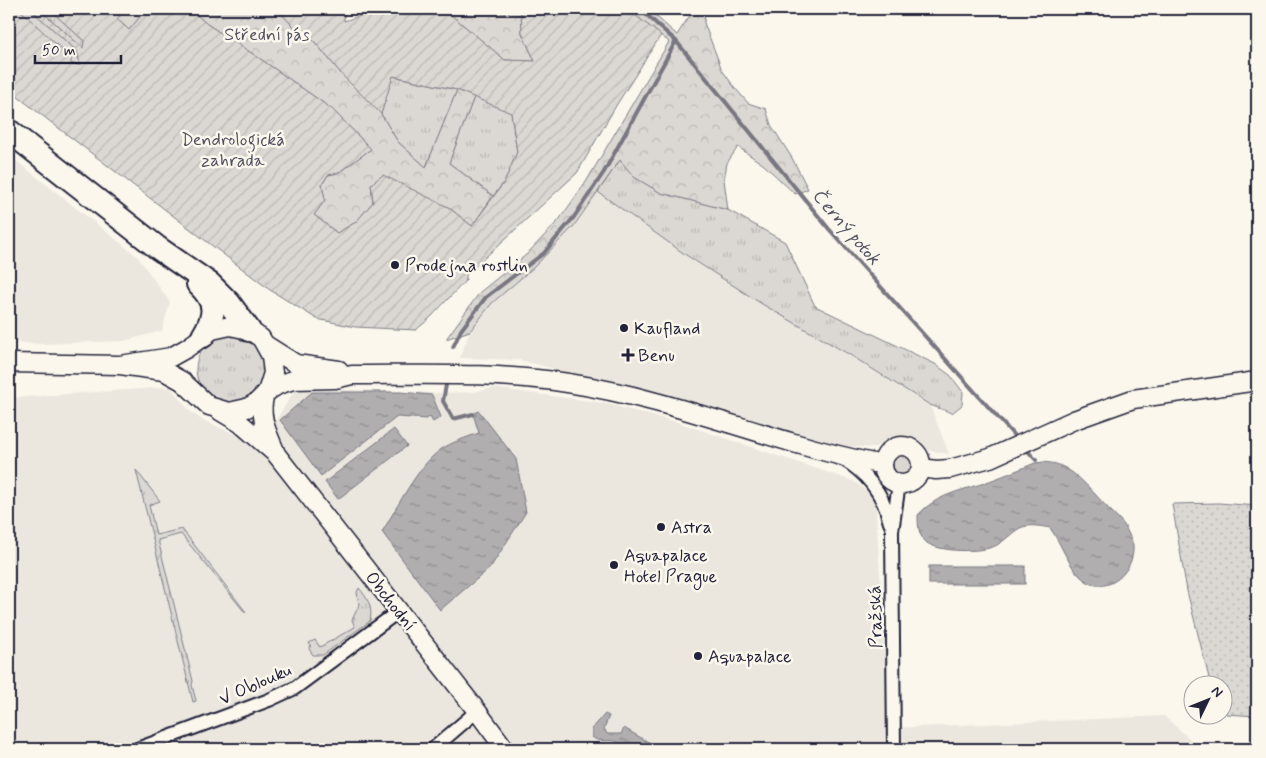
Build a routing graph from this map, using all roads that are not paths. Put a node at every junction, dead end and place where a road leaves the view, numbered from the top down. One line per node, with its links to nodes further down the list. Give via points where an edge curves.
1 (9, 131): 2 (highway)
2 (158, 248): 3 (highway, via 217,290); 4 (highway, via 210,297 212,314)
3 (249, 330): 4 (street, via 224,326); 5 (street)
4 (201, 338): 7 (street, via 171,358); 11 (street, via 190,355 188,369)
5 (266, 345): 8 (street, via 296,364 336,369); 10 (street, via 273,367)
6 (9, 362): 7 (street)
7 (120, 365): 11 (street, via 164,371)
8 (352, 375): 10 (street, via 335,379 292,380); 13 (street, via 500,375 569,383 673,406)
9 (1257, 381): 16 (street, via 1133,399 1074,420 990,458 956,468)
10 (266, 393): 12 (street, via 252,406 241,410); 14 (street, Obchodní, via 262,406 263,421)
11 (196, 394): 12 (street)
12 (215, 409): 14 (street, Obchodní, via 240,423)
13 (830, 453): 15 (street); 18 (street, via 853,465 872,482 885,504)
14 (276, 454): 19 (street, Obchodní)
15 (882, 465): 16 (street, via 890,450 903,446 917,453); 17 (street, via 889,480)
16 (921, 468): 17 (street, via 912,482)
17 (899, 484): 18 (street, Pražská)
18 (892, 531): 24 (street, Pražská)
19 (399, 611): 20 (street, Obchodní); 21 (street, V Oblouku, via 294,688)
20 (477, 710): 22 (street); 23 (street, Obchodní)
21 (137, 749)
22 (433, 749)
23 (505, 749)
24 (894, 749)

